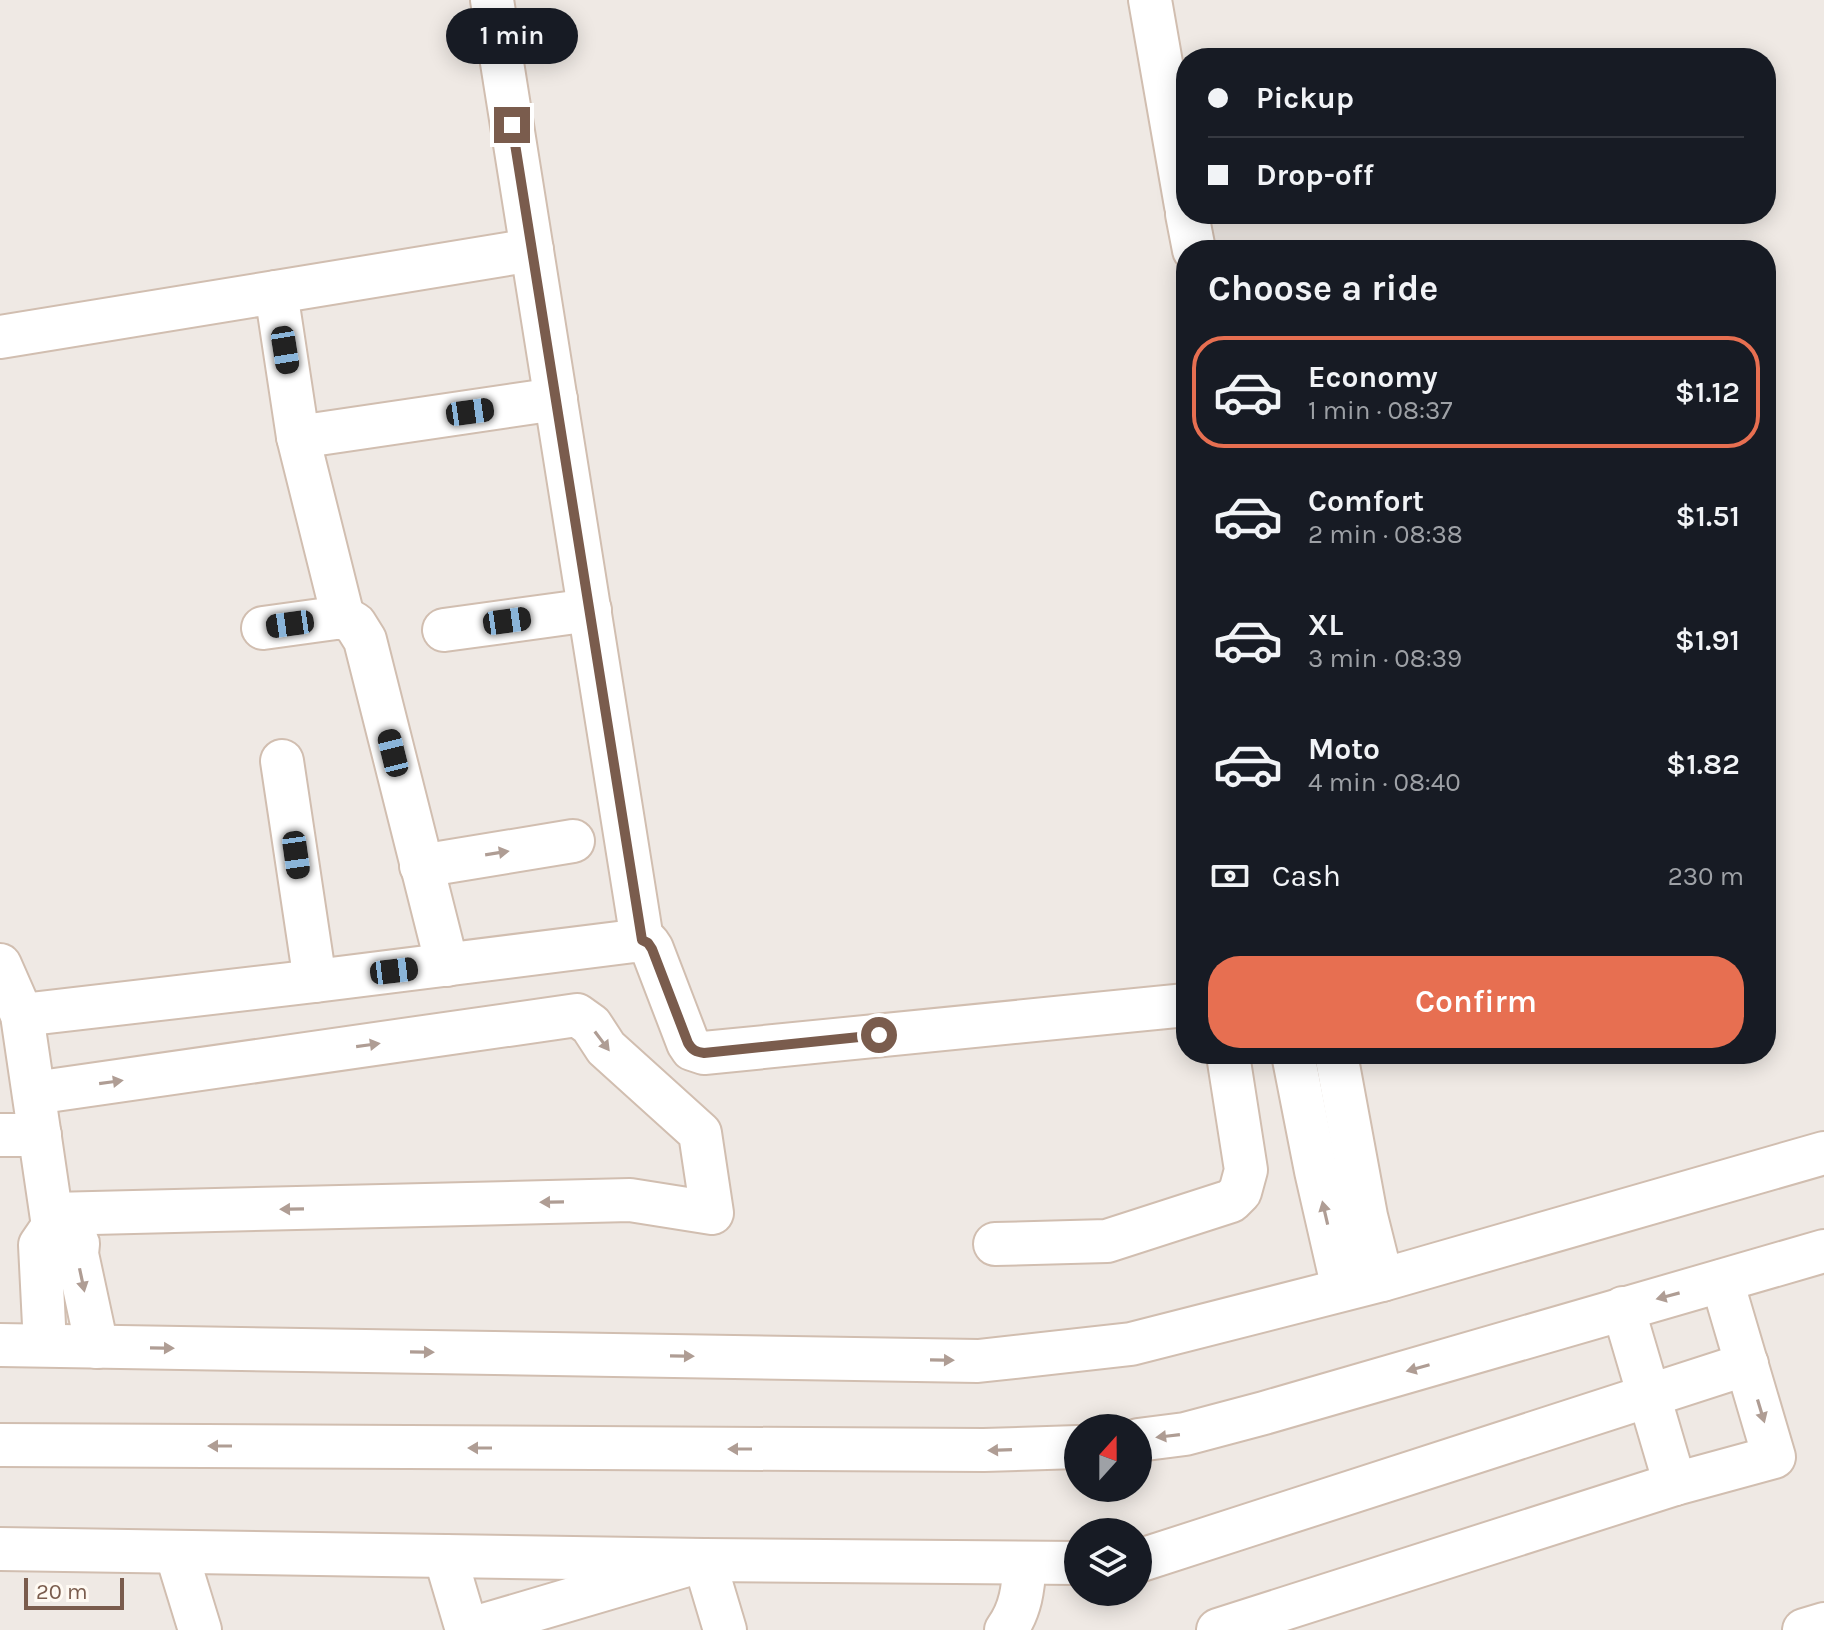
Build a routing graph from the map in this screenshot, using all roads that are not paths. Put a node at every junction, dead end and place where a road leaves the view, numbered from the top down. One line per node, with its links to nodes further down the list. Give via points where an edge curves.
1 (492, 0): 4 (street)
2 (1150, 0): 3 (street)
3 (1176, 149)
4 (532, 250): 5 (street); 7 (street)
5 (276, 292): 6 (street); 8 (street)
6 (0, 337)
7 (556, 399): 8 (street); 9 (street)
8 (298, 437): 10 (street)
9 (590, 610): 12 (street); 16 (street)
10 (343, 617): 11 (street); 15 (street, via 365,640)
11 (263, 628)
12 (444, 630)
13 (282, 761): 19 (street)
14 (573, 841): 15 (street, one-way to 14)
15 (421, 866): 18 (street)
16 (642, 940): 18 (street); 20 (street, via 652,949 688,1043 704,1053)
17 (0, 965): 21 (street)
18 (447, 965): 19 (street)
19 (315, 981): 21 (street)
20 (1176, 1006)
21 (22, 1015): 25 (street)
22 (1229, 1064): 29 (street, via 1246,1170 1240,1192 1231,1201 1107,1241)
23 (1295, 1064): 32 (street, one-way to 23, via 1316,1171)
24 (1338, 1064): 32 (street, via 1366,1216)
25 (34, 1093): 26 (street); 28 (street, one-way to 28, via 577,1015 700,1133 712,1213 630,1200)
26 (20, 1135): 28 (street)
27 (1824, 1153): 32 (street)
28 (52, 1220): 35 (street, via 40,1245); 36 (street, one-way to 36, via 78,1244)
29 (995, 1244)
30 (1824, 1251): 31 (street)
31 (1722, 1281): 33 (street, one-way to 33); 37 (street)
32 (1363, 1284): 36 (street, one-way to 32, via 978,1361 1131,1344)
33 (1623, 1308): 38 (street); 39 (street, one-way to 39, via 1264,1413)
34 (0, 1345): 35 (street)
35 (45, 1345): 36 (street)
36 (97, 1347)
37 (1747, 1364): 38 (street); 42 (street, one-way to 42, via 1774,1457)
38 (1649, 1397): 42 (street); 46 (street)
39 (1152, 1438)
40 (0, 1445): 41 (street, one-way to 40)
41 (1064, 1447)
42 (1675, 1484): 55 (street)
43 (0, 1549): 44 (street)
44 (176, 1552): 45 (street); 51 (street)
45 (445, 1556): 47 (street); 52 (street)
46 (1152, 1557)
47 (704, 1560): 48 (street); 52 (street); 53 (street)
48 (1025, 1563): 49 (street); 54 (street, via 1022,1593)
49 (1064, 1563)
50 (1824, 1624): 56 (street)
51 (200, 1630)
52 (467, 1630)
53 (725, 1630)
54 (1006, 1630)
55 (1218, 1630)
56 (1804, 1630)

